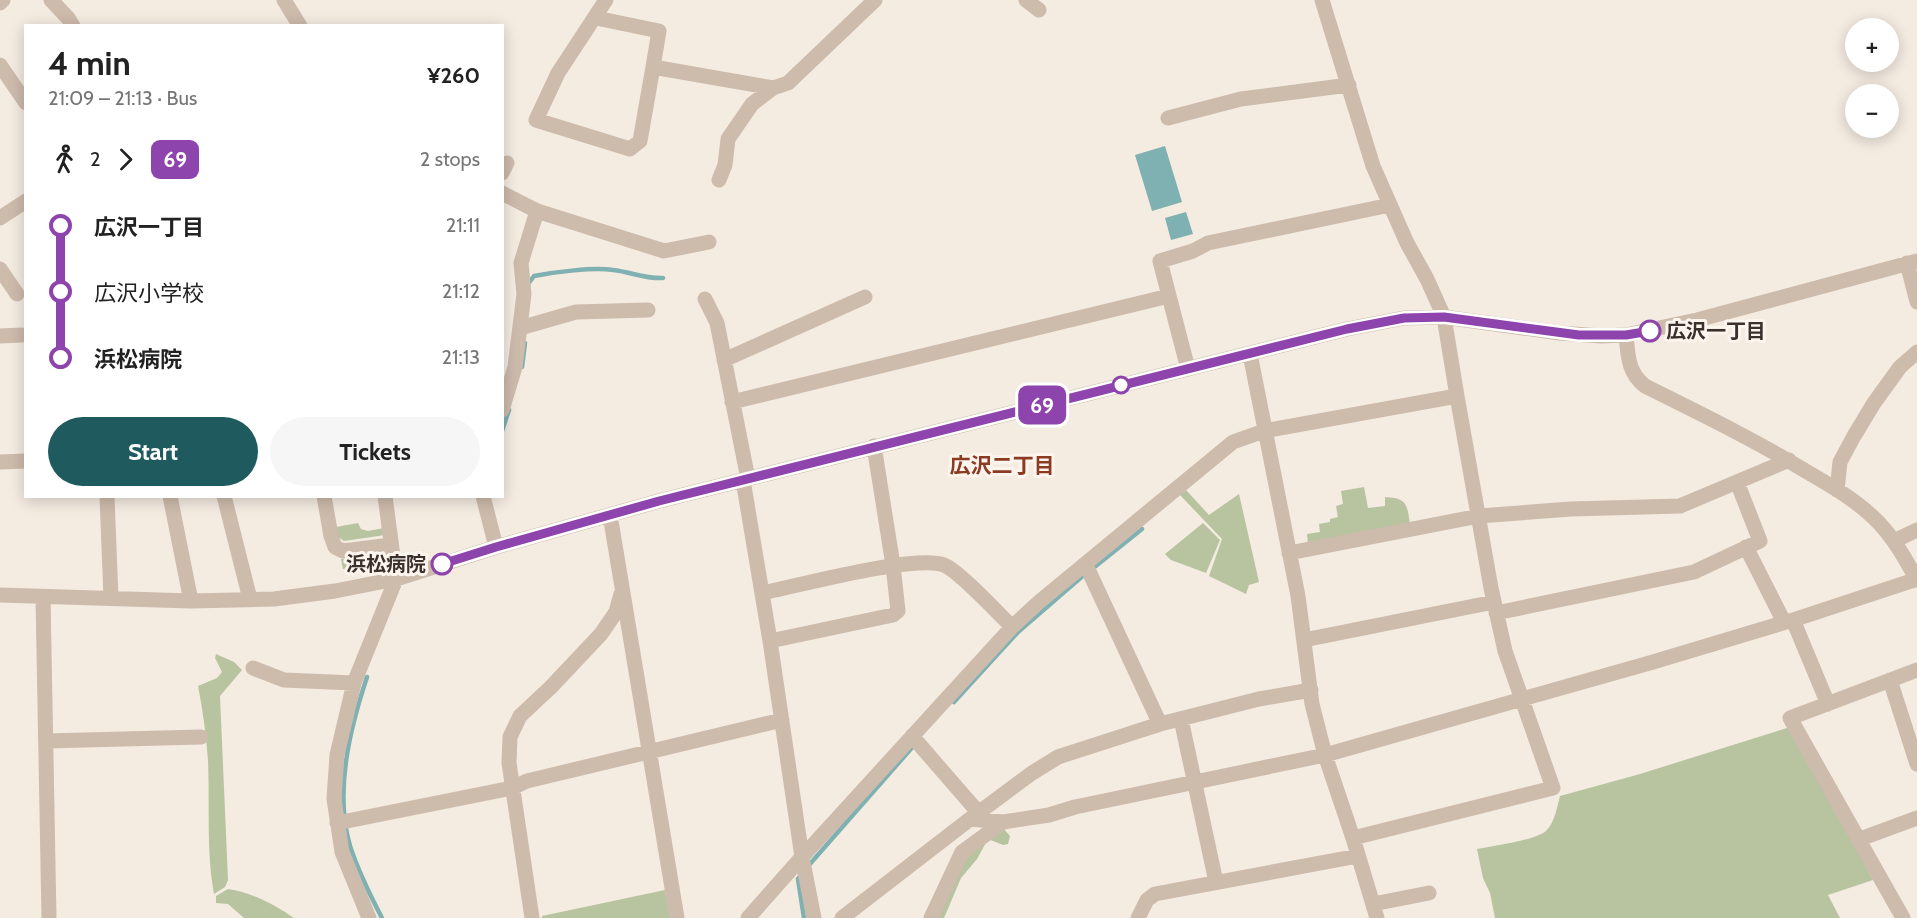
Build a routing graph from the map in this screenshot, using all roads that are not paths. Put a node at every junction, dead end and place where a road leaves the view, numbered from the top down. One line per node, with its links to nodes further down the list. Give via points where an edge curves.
1 (51, 0): 7 (street)
2 (284, 0): 8 (street)
3 (606, 0): 6 (street)
4 (875, 0): 12 (street, via 788,83)
5 (1322, 0): 11 (street)
6 (596, 18): 10 (street, via 659,31); 10 (street, via 558,73 536,120 630,149 640,141)
7 (72, 24)
8 (299, 24)
9 (0, 64): 13 (street)
10 (653, 67): 12 (street)
11 (1349, 86): 14 (street, via 1241,99); 18 (street, via 1373,166)
12 (773, 88): 15 (street, via 752,104 728,139)
13 (24, 100)
14 (1168, 118)
15 (719, 180)
16 (504, 194): 19 (street)
17 (24, 202): 20 (street)
18 (1390, 205): 26 (street, via 1208,243 1160,261); 30 (street)
19 (537, 211): 21 (street, via 664,251); 31 (street, via 520,263)
20 (0, 218)
21 (709, 242)
22 (1912, 262): 28 (street); 33 (street)
23 (0, 269): 24 (street)
24 (17, 294)
25 (865, 297): 37 (street)
26 (1169, 297): 38 (street); 40 (street)
27 (705, 299): 37 (street, via 717,323)
28 (1917, 302)
29 (648, 310): 31 (street, via 576,312)
30 (1444, 317): 33 (street, via 1560,333); 36 (street, via 1404,318); 39 (street)
31 (526, 326): 41 (street)
32 (22, 335): 34 (street)
33 (1626, 335): 44 (street, via 1629,367 1636,379)
34 (0, 336)
35 (1917, 352): 49 (street, via 1900,367 1854,436 1840,462)
36 (1250, 354): 38 (street); 42 (street)
37 (724, 360): 40 (street)
38 (1188, 369): 43 (street)
39 (1457, 396): 42 (street); 57 (street)
40 (732, 402): 47 (street)
41 (504, 403)
42 (1264, 431): 63 (street); 65 (street, via 1233,442)
43 (874, 446): 47 (street); 64 (street)
44 (1789, 460): 48 (street); 49 (street)
45 (24, 461): 46 (street)
46 (0, 462)
47 (746, 479): 56 (street); 69 (street)
48 (1737, 482): 57 (street, via 1680,506); 62 (street, via 1760,541)
49 (1837, 490): 59 (street, via 1870,515)
50 (107, 498): 72 (street)
51 (171, 498): 74 (street)
52 (225, 498): 73 (street)
53 (324, 498): 60 (street, via 335,547 343,551)
54 (385, 498): 60 (street)
55 (484, 498): 61 (street)
56 (610, 515): 61 (street); 68 (street)
57 (1479, 516): 63 (street); 75 (street)
58 (1917, 530): 59 (street)
59 (1894, 541): 67 (street)
60 (391, 544): 66 (street)
61 (496, 547): 66 (street)
62 (1746, 547): 75 (street, via 1694,572); 76 (street)
63 (1289, 553): 78 (street)
64 (893, 565): 69 (street); 77 (street, via 932,562 946,566); 79 (street, via 899,609 896,614)
65 (1086, 565): 77 (street); 89 (street)
66 (396, 579): 73 (street, via 335,591); 83 (street)
67 (1917, 580): 76 (street)
68 (621, 592): 93 (street); 97 (street, via 616,612 600,634 520,716 510,737)
69 (762, 593): 79 (street)
70 (0, 595): 71 (street)
71 (43, 597): 72 (street); 92 (street)
72 (111, 598): 74 (street)
73 (250, 599): 74 (street)
74 (191, 601)
75 (1495, 607): 78 (street); 85 (street)
76 (1788, 621): 85 (street); 86 (street)
77 (1012, 627): 90 (street)
78 (1304, 640): 84 (street)
79 (770, 641): 88 (street)
80 (253, 668): 83 (street, via 284,680)
81 (1917, 670): 82 (street)
82 (1890, 680): 86 (street); 95 (street)
83 (354, 683): 100 (street, via 337,755 334,799)
84 (1311, 690): 87 (street); 94 (street)
85 (1520, 700): 94 (street); 102 (street, via 1553,788)
86 (1828, 704): 103 (street, via 1790,718)
87 (1181, 719): 89 (street); 96 (street)
88 (782, 720): 93 (street); 105 (street)
89 (1160, 724): 98 (street, via 1067,753)
90 (912, 736): 98 (street); 105 (street)
91 (201, 737): 92 (street)
92 (46, 741): 109 (street)
93 (649, 751): 97 (street); 112 (street)
94 (1325, 755): 96 (street); 102 (street)
95 (1917, 764)
96 (1194, 784): 101 (street); 106 (street)
97 (512, 788): 100 (street); 111 (street)
98 (974, 815): 101 (street); 115 (street)
99 (1917, 818): 103 (street)
100 (343, 822): 110 (street, via 342,852)
101 (1004, 822): 116 (street, via 962,852)
102 (1353, 838): 104 (street)
103 (1860, 839): 118 (street)
104 (1358, 856): 106 (street); 108 (street)
105 (803, 865): 113 (street); 114 (street)
106 (1216, 882): 117 (street, via 1155,894 1147,900)
107 (1429, 893): 108 (street)
108 (1375, 911)
109 (49, 918)
110 (369, 918)
111 (532, 918)
112 (677, 918)
113 (748, 918)
114 (814, 918)
115 (842, 918)
116 (931, 918)
117 (1138, 918)
118 (1903, 918)

